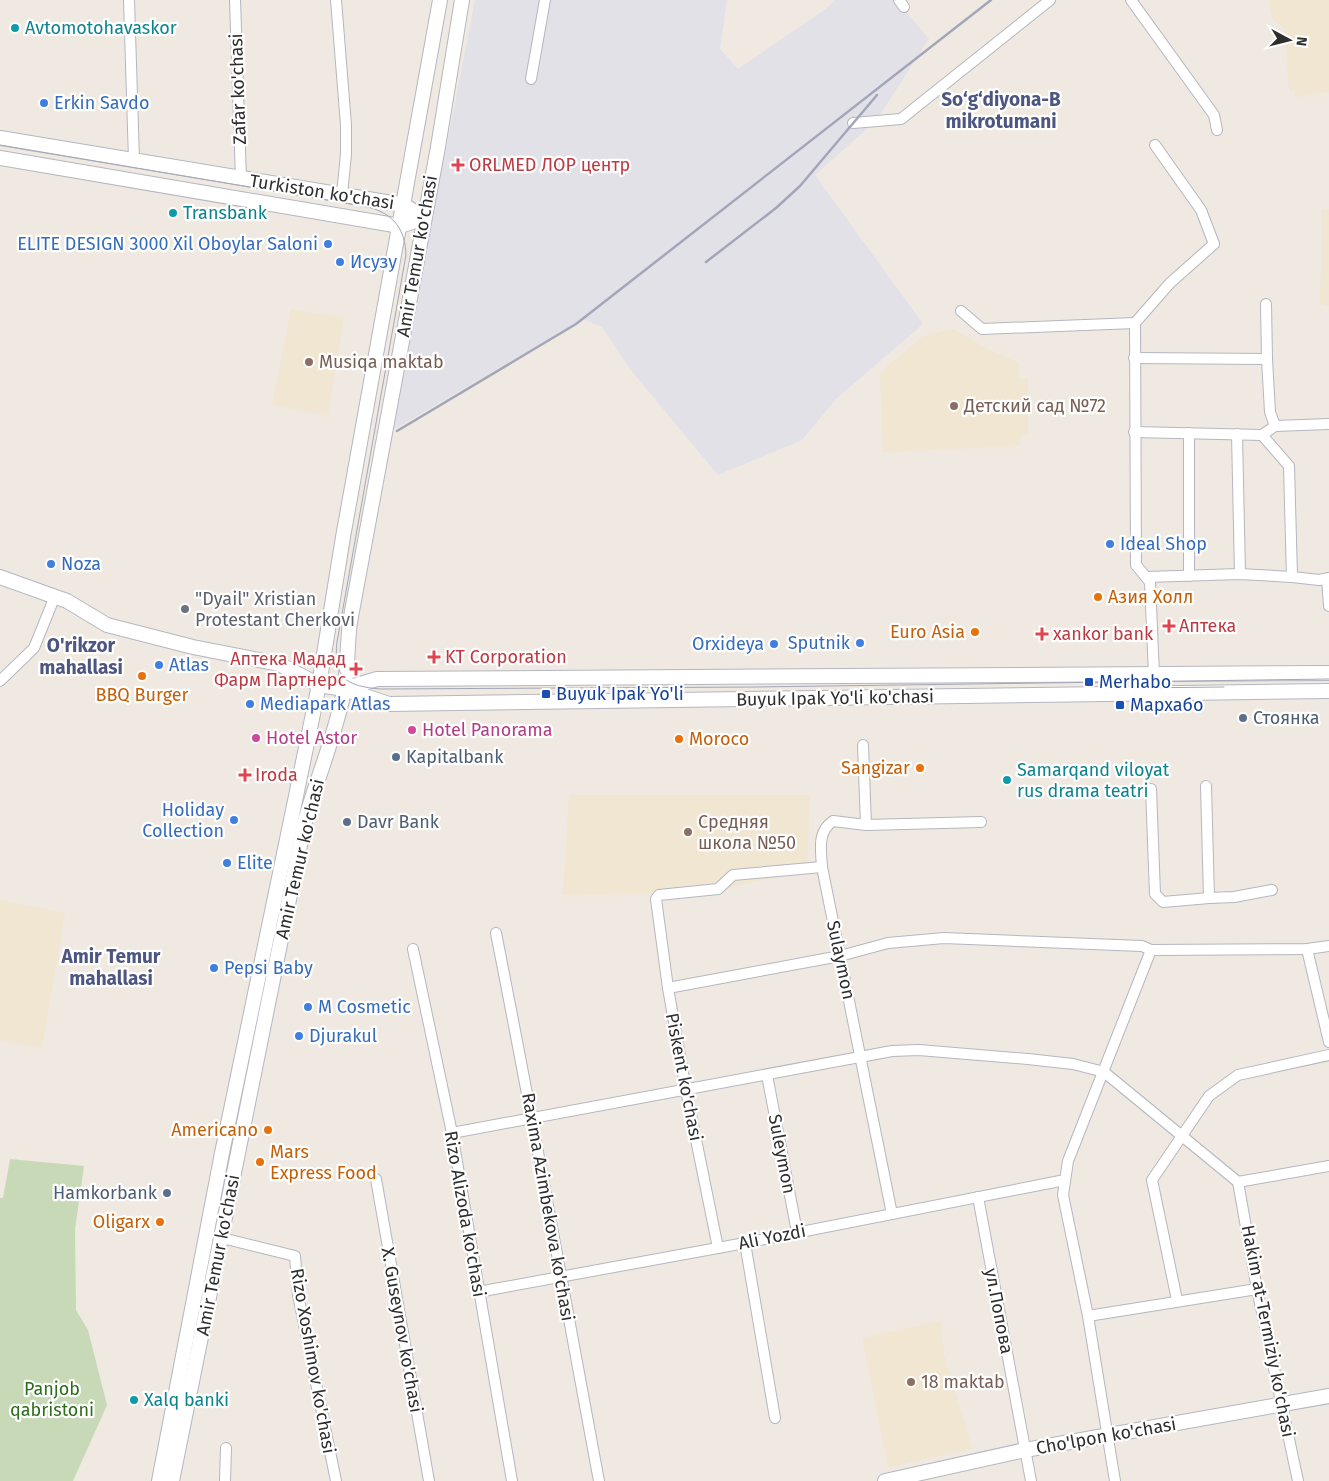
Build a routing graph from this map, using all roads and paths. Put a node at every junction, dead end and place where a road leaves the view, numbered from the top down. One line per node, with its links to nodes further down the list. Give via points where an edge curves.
1 (129, 0): 15 (street)
2 (236, 0): 16 (street, Zafar ko'chasi)
3 (336, 0): 17 (street, via 346,125)
4 (440, 0): 18 (main road, Amir Temur ko'chasi)
5 (462, 0): 19 (main road, Amir Temur ko'chasi)
6 (545, 0): 9 (street)
7 (1050, 0): 10 (street, via 901,119)
8 (1131, 0): 11 (street, via 1214,115)
9 (531, 79)
10 (853, 123)
11 (1217, 130)
12 (0, 138): 15 (main road, Turkiston ko'chasi)
13 (1155, 145): 23 (street, via 1202,210 1214,244 1170,283)
14 (0, 158): 20 (main road, Turkiston ko'chasi)
15 (134, 160): 16 (main road, Turkiston ko'chasi)
16 (240, 178): 17 (main road, Turkiston ko'chasi)
17 (342, 194): 18 (main road, Turkiston ko'chasi)
18 (404, 205): 19 (main road, Turkiston ko'chasi); 20 (main road, Amir Temur ko'chasi)
19 (424, 218): 20 (main road, Turkiston ko'chasi); 44 (main road, Amir Temur ko'chasi, via 350,622)
20 (400, 226): 43 (main road, Amir Temur ko'chasi)
21 (1266, 304): 25 (street)
22 (961, 311): 23 (street, via 982,329)
23 (1135, 323): 24 (street)
24 (1134, 358): 25 (street); 28 (street)
25 (1267, 359): 27 (street, via 1270,412)
26 (1329, 424): 27 (street)
27 (1274, 426): 31 (street)
28 (1134, 432): 29 (street); 35 (street, via 1136,565)
29 (1189, 433): 30 (street); 33 (street)
30 (1238, 434): 31 (street); 32 (street)
31 (1262, 434): 36 (street, via 1289,466)
32 (1240, 574): 33 (street); 36 (street)
33 (1189, 576): 35 (street)
34 (0, 577): 38 (main road, Buyuk Ipak Yo'li ko'chasi)
35 (1146, 577): 41 (street, via 1150,582)
36 (1292, 577): 37 (street)
37 (1328, 579): 39 (street)
38 (55, 596): 42 (street, via 34,648); 43 (main road, Buyuk Ipak Yo'li ko'chasi, via 106,625 279,664)
39 (1329, 606)
40 (1329, 673): 41 (main road, Buyuk Ipak Yo'li ko'chasi)
41 (1154, 675): 44 (main road, Buyuk Ipak Yo'li ko'chasi, via 377,679)
42 (0, 681)
43 (318, 685): 44 (main road, Buyuk Ipak Yo'li ko'chasi); 85 (main road, Amir Temur ko'chasi, via 222,1153)
44 (344, 689): 45 (main road, Buyuk Ipak Yo'li ko'chasi, via 389,704); 77 (main road, Amir Temur ko'chasi, via 304,825)
45 (1329, 691)
46 (863, 745): 50 (street)
47 (1206, 786): 53 (street)
48 (1151, 789): 53 (street, via 1155,894 1163,902)
49 (981, 822): 50 (street)
50 (866, 825): 51 (street, Sulaymon, via 833,821 824,827)
51 (822, 867): 59 (street, Sulaymon); 60 (street, Piskent ko'chasi, via 733,876 718,889 659,895 655,907)
52 (1272, 890): 53 (street)
53 (1209, 898)
54 (496, 933): 67 (street, Raxima Azimbekova ko'chasi)
55 (1329, 946): 57 (street)
56 (413, 949): 68 (street, Rizo Alizoda ko'chasi)
57 (1307, 949): 58 (street); 61 (street)
58 (1151, 950): 59 (street, via 1142,946 944,938 888,943); 64 (street)
59 (840, 956): 60 (street); 63 (street, Sulaymon)
60 (668, 988): 66 (street, Piskent ko'chasi)
61 (1329, 1042)
62 (1329, 1055): 69 (street, via 1238,1075 1209,1096)
63 (861, 1058): 64 (street, via 892,1051 919,1050 1073,1064); 65 (street); 75 (street, Sulaymon)
64 (1104, 1072): 69 (street); 72 (street, via 1068,1161)
65 (767, 1075): 66 (street); 76 (street, Suleymon)
66 (686, 1090): 67 (street); 79 (street, Piskent ko'chasi)
67 (533, 1118): 68 (street); 80 (street, Raxima Azimbekova ko'chasi)
68 (452, 1133): 82 (street, Rizo Alizoda ko'chasi)
69 (1183, 1136): 73 (street); 83 (street, via 1152,1180)
70 (1329, 1166): 73 (street)
71 (376, 1179): 96 (street, X. Guseynov ko'chasi)
72 (1065, 1180): 74 (street, Ali Yozdi); 84 (street, via 1063,1195)
73 (1238, 1182): 81 (street, Hakim at-Termiziy ko'chasi)
74 (978, 1197): 75 (street, Ali Yozdi); 91 (street, ул.Попова)
75 (892, 1214): 76 (street, Ali Yozdi)
76 (797, 1232): 78 (street, Ali Yozdi)
77 (222, 1238): 85 (main road, Amir Temur ko'chasi); 95 (street, Rizo Xoshimov ko'chasi, via 295,1256 298,1295)
78 (745, 1243): 79 (street, Ali Yozdi); 88 (street)
79 (718, 1248): 80 (street, Ali Yozdi, via 636,1261)
80 (560, 1278): 82 (street, Ali Yozdi); 98 (street, Raxima Azimbekova ko'chasi)
81 (1257, 1289): 83 (street); 87 (street, Hakim at-Termiziy ko'chasi)
82 (478, 1292): 97 (street, Rizo Alizoda ko'chasi)
83 (1178, 1300): 84 (street)
84 (1088, 1316): 89 (street)
85 (195, 1336): 92 (main road, Amir Temur ko'chasi); 93 (main road, Amir Temur ko'chasi)
86 (1329, 1396): 87 (main road, Cho'lpon ko'chasi)
87 (1283, 1406): 89 (main road, Cho'lpon ko'chasi); 102 (street, Hakim at-Termiziy ko'chasi)
88 (775, 1418)
89 (1107, 1435): 91 (main road, Cho'lpon ko'chasi); 101 (street)
90 (226, 1448): 94 (street)
91 (1026, 1452): 99 (main road, Cho'lpon ko'chasi); 100 (street, ул.Попова)
92 (159, 1481)
93 (172, 1481)
94 (225, 1481)
95 (336, 1481)
96 (429, 1481)
97 (512, 1481)
98 (598, 1481)
99 (885, 1481)
100 (1031, 1481)
101 (1115, 1481)
102 (1298, 1481)

